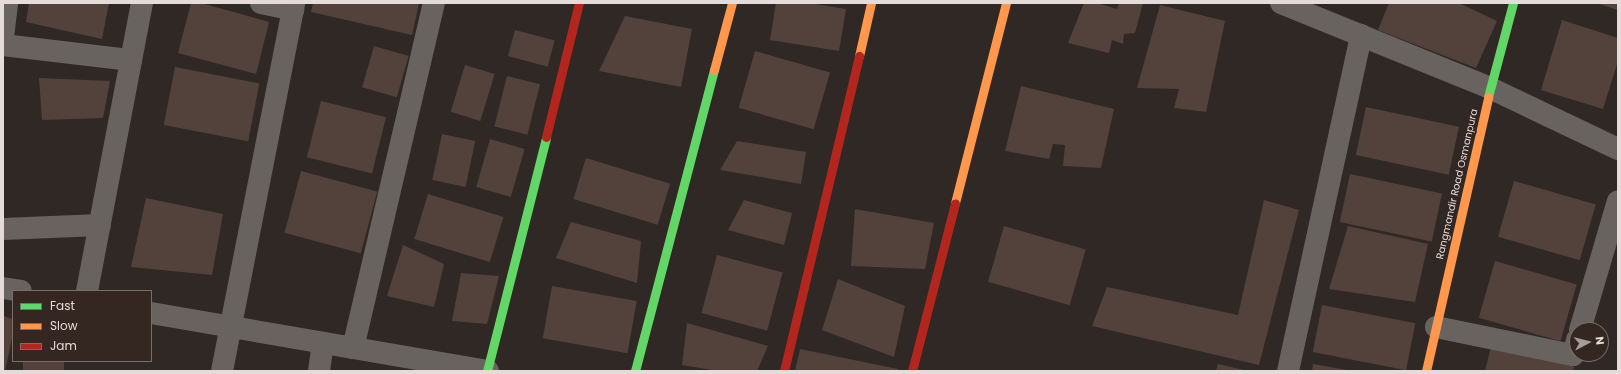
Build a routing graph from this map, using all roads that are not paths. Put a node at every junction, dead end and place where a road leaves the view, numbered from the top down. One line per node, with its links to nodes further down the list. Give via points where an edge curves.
1 (6, 3): 13 (street)
2 (142, 3): 15 (street)
3 (261, 3): 11 (street)
4 (434, 3): 29 (street)
5 (579, 3): 33 (street)
6 (732, 3): 34 (street)
7 (871, 3): 35 (street)
8 (1006, 3): 36 (street)
9 (1281, 3): 12 (street)
10 (1513, 3): 16 (street, Rangmandir Road Osmanpura)
11 (293, 6): 26 (street)
12 (1361, 35): 16 (street); 37 (street)
13 (3, 37)
14 (3, 45): 15 (street)
15 (132, 60): 19 (street)
16 (1490, 88): 17 (street); 27 (street, Rangmandir Road Osmanpura)
17 (1618, 149)
18 (1618, 201): 25 (street)
19 (100, 225): 20 (street); 23 (street)
20 (3, 229)
21 (3, 288): 22 (street)
22 (15, 290)
23 (87, 290)
24 (152, 313): 26 (street)
25 (1582, 322)
26 (231, 327): 28 (street); 31 (street)
27 (1436, 327): 30 (street); 38 (street, Rangmandir Road Osmanpura)
28 (323, 343): 29 (street); 32 (street)
29 (353, 348): 33 (street)
30 (1569, 354)
31 (222, 371)
32 (319, 371)
33 (487, 371)
34 (636, 371)
35 (784, 371)
36 (912, 371)
37 (1288, 371)
38 (1426, 371)

